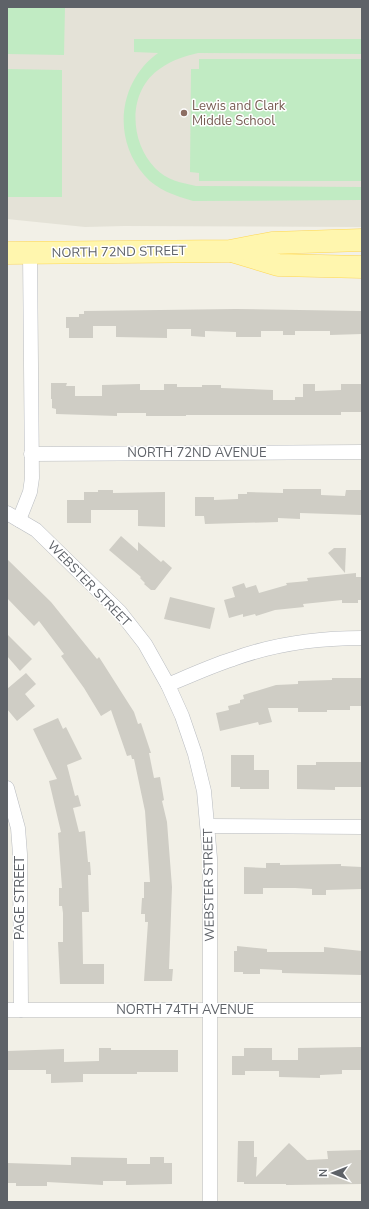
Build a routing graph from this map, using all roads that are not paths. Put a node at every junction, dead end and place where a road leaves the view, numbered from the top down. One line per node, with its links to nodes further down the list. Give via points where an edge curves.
1 (362, 240): 2 (main road, NORTH 72ND STREET, via 272,243)
2 (230, 251): 3 (main road, NORTH 72ND STREET); 5 (main road, NORTH 72ND STREET, via 278,264)
3 (30, 252): 4 (main road, NORTH 72ND STREET); 7 (street, WEBSTER STREET)
4 (7, 253)
5 (362, 267)
6 (362, 452): 7 (street, NORTH 72ND AVENUE)
7 (31, 454): 8 (street, WEBSTER STREET, via 30,492)
8 (13, 516): 10 (street, WEBSTER STREET, via 36,530 120,612 145,644)
9 (362, 638): 10 (street, via 337,638 281,646 234,658)
10 (168, 685): 12 (street, WEBSTER STREET, via 196,754)
11 (7, 788): 14 (street, PAGE STREET, via 18,828 20,854)
12 (208, 826): 13 (street); 15 (street, WEBSTER STREET)
13 (362, 827)
14 (14, 1010): 15 (street, NORTH 74TH AVENUE)
15 (210, 1010): 16 (street, NORTH 74TH AVENUE); 17 (street, WEBSTER STREET)
16 (362, 1010)
17 (210, 1202)

